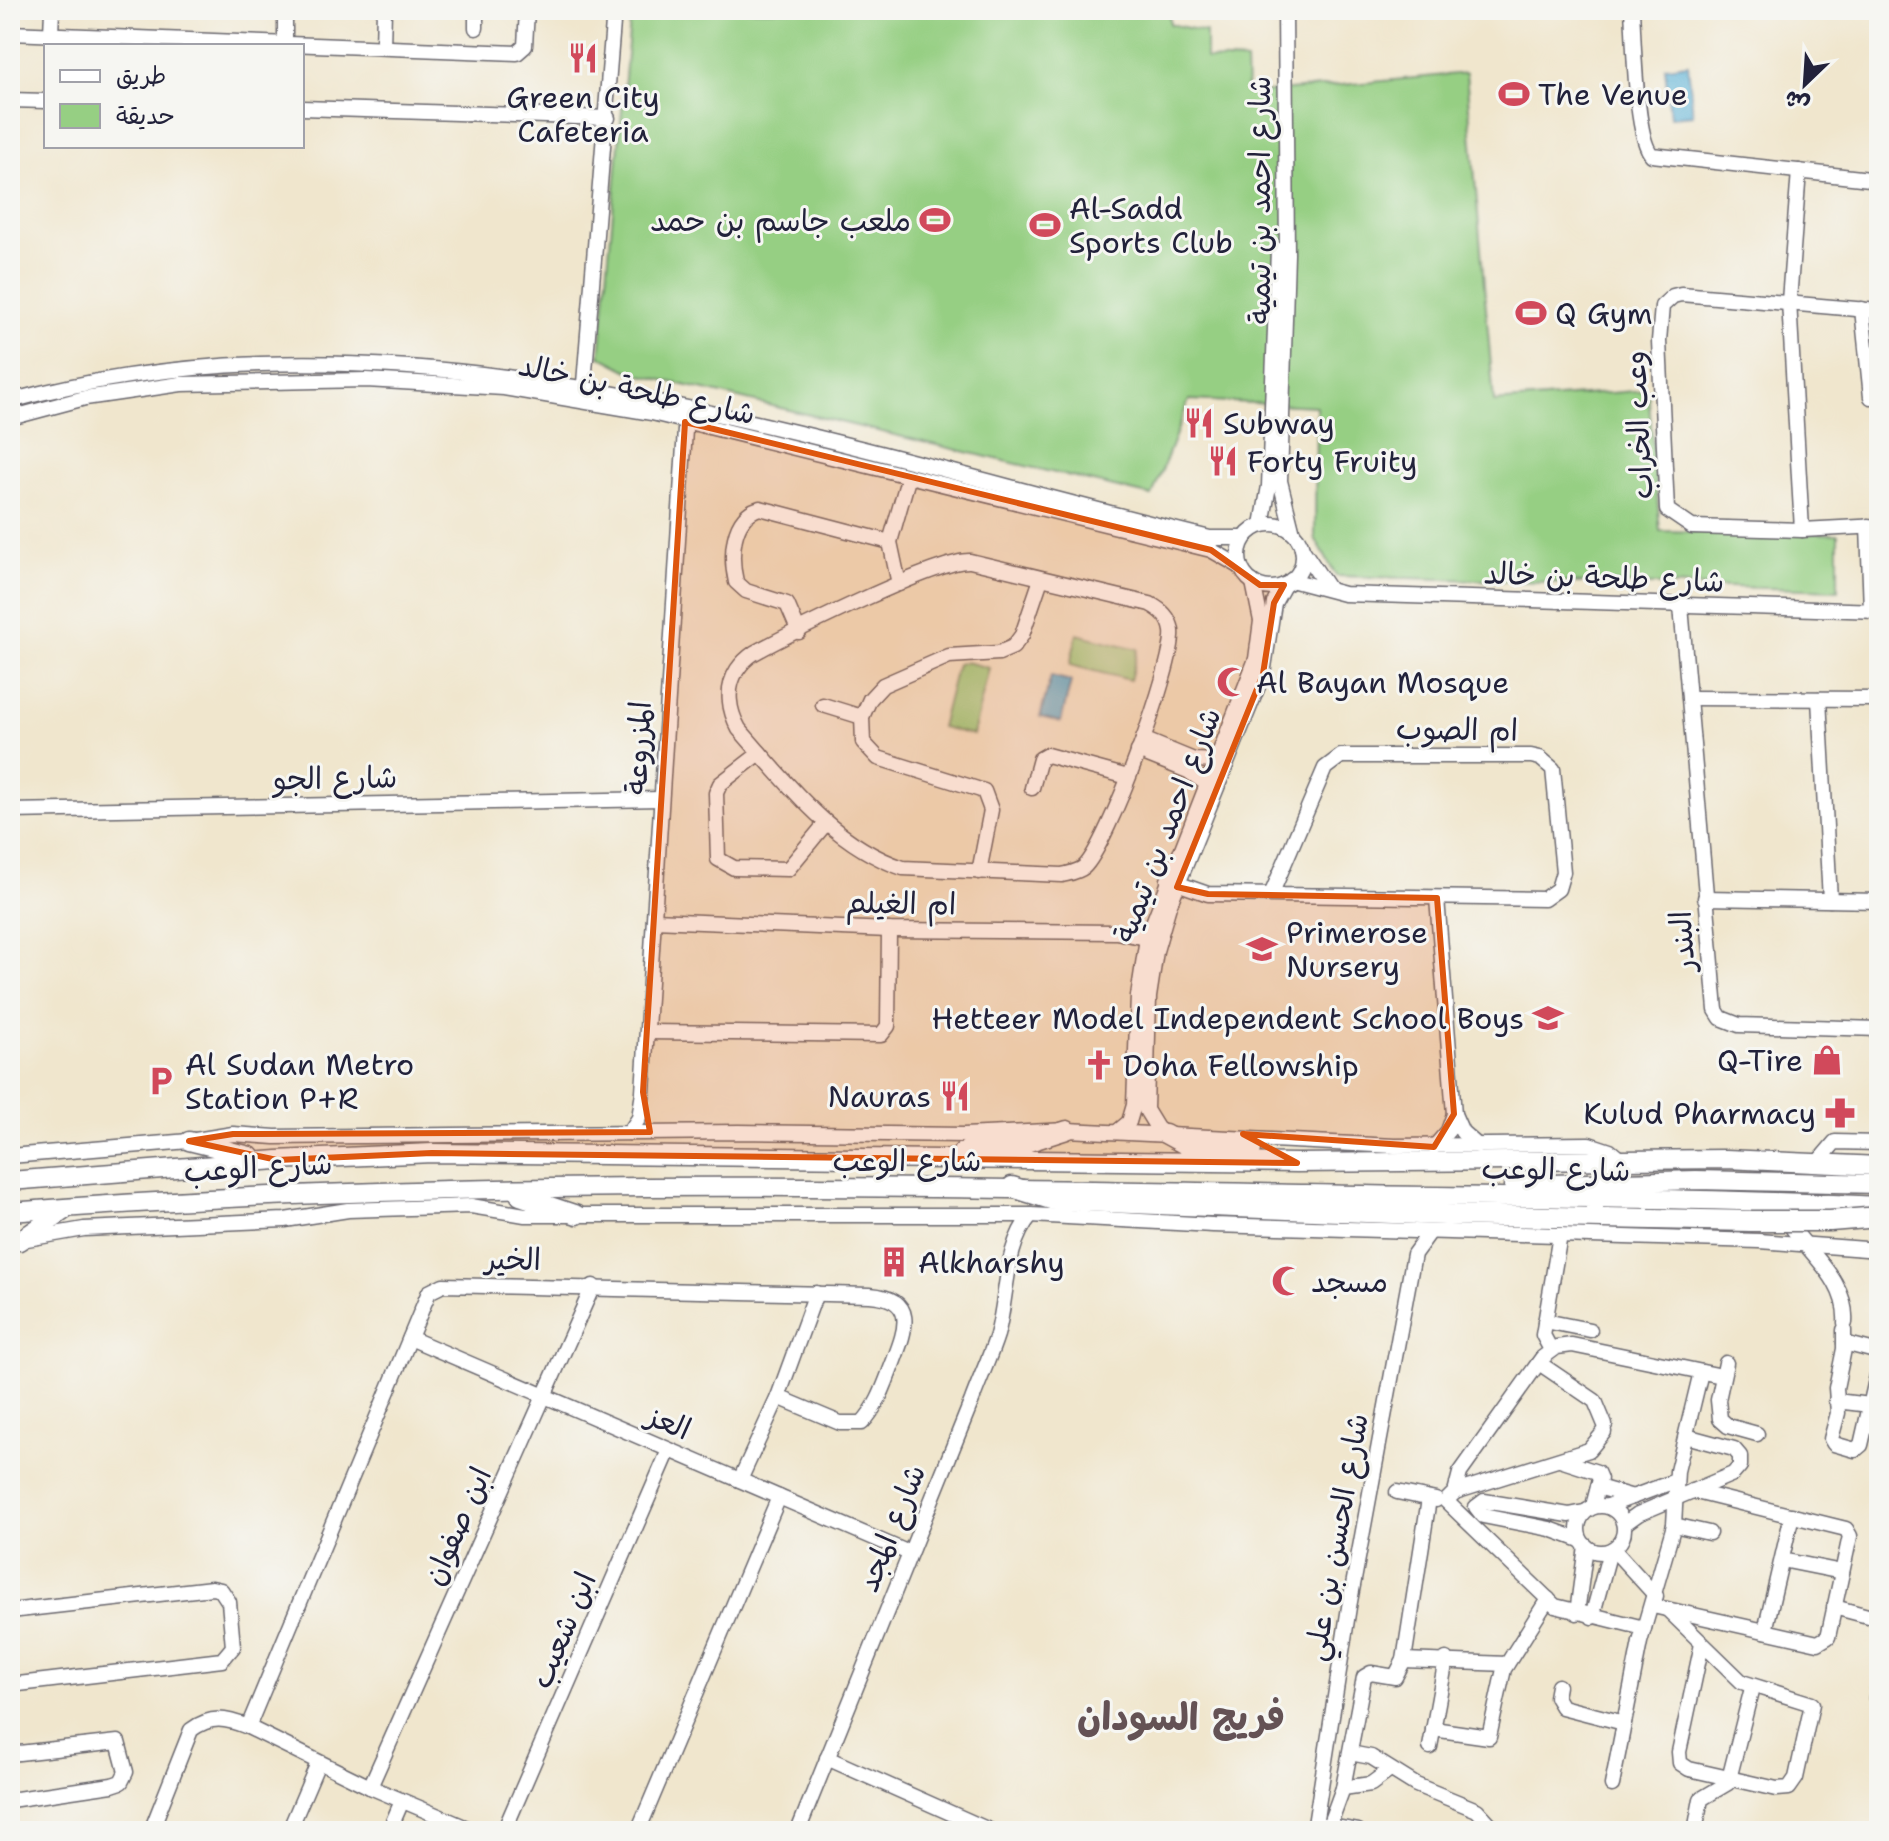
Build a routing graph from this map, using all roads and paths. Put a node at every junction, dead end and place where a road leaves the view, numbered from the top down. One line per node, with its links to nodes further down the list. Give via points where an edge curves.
1 (52, 10): 12 (street)
2 (285, 10): 13 (street)
3 (384, 10): 15 (street)
4 (476, 10): 10 (street)
5 (527, 10): 15 (street, via 526,43 517,53)
6 (614, 10): 19 (street)
7 (1276, 10): 31 (street, شارع احمد بن تيمية, via 1278,254 1269,486)
8 (1285, 10): 35 (street, شارع احمد بن تيمية, via 1287,254 1280,481)
9 (1632, 10): 20 (street, via 1646,149 1662,158)
10 (476, 28)
11 (10, 33): 12 (street)
12 (51, 34): 14 (street)
13 (285, 43): 14 (street); 15 (street)
14 (256, 44)
15 (383, 47)
16 (10, 100): 17 (street)
17 (44, 101)
18 (304, 108): 19 (street)
19 (608, 118): 25 (street)
20 (1799, 171): 21 (street); 22 (street)
21 (1879, 180)
22 (1789, 301): 23 (street, وعب الخراب); 33 (street); 33 (street, وعب الخراب, via 1681,294 1662,306 1667,510 1692,527)
23 (1862, 309): 24 (street, وعب الخراب); 26 (street)
24 (1879, 311)
25 (583, 394): 27 (street, شارع طلحة بن خالد, via 455,370 309,365 156,371 72,384); 28 (street, شارع طلحة بن خالد); 29 (street, شارع طلحة بن خالد, via 419,381 230,382 125,390)
26 (1871, 397)
27 (10, 401)
28 (686, 415): 30 (street, شارع طلحة بن خالد); 34 (street, شارع طلحة بن خالد, via 1195,535); 58 (street, المزروعة)
29 (10, 418)
30 (908, 479): 36 (street); 37 (street, شارع طلحة بن خالد, via 1211,550)
31 (1262, 525): 34 (street); 35 (street, via 1278,525)
32 (1874, 526): 33 (street, وعب الخراب); 44 (street, وعب الخراب)
33 (1802, 530)
34 (1244, 538): 37 (street)
35 (1297, 539): 40 (street, via 1302,560); 42 (street)
36 (890, 542): 41 (street); 45 (street, via 760,508 742,517 736,582 746,591 787,604)
37 (1241, 567): 39 (street)
38 (1041, 579): 41 (street, via 965,560); 50 (street, via 1013,647 949,656 895,680 874,692); 51 (street, via 1150,604 1169,620 1168,663)
39 (1253, 582): 40 (street, via 1268,587); 54 (street, شارع احمد بن تيمية, via 1261,621 1256,659)
40 (1287, 582): 42 (street, شارع طلحة بن خالد); 62 (street, شارع احمد بن تيمية, via 1272,609 1263,674)
41 (899, 584): 45 (street)
42 (1328, 589): 43 (street, شارع طلحة بن خالد, via 1351,595)
43 (1681, 606): 44 (street, شارع طلحة بن خالد); 46 (street, البندر)
44 (1875, 611)
45 (799, 632): 52 (street, via 751,655 732,682 732,716)
46 (1689, 698): 47 (street); 65 (street, البندر)
47 (1819, 699): 48 (street); 66 (street)
48 (1879, 699)
49 (823, 705): 50 (street)
50 (862, 717): 61 (street, via 863,742 878,758 984,791 991,810)
51 (1140, 745): 53 (street); 55 (street)
52 (760, 753): 60 (street); 60 (street, via 716,793 718,859 734,868 788,869)
53 (1180, 761): 54 (street); 56 (street)
54 (1217, 761): 56 (street, شارع احمد بن تيمية)
55 (1128, 777): 57 (street, via 1047,755 1040,759); 61 (street, via 1084,867 1062,875)
56 (1207, 784): 62 (street, شارع احمد بن تيمية)
57 (1032, 788)
58 (661, 799): 59 (street, شارع الجو); 68 (street, المزروعة)
59 (10, 811)
60 (826, 823): 61 (street, via 880,860 903,868)
61 (979, 872)
62 (1173, 882): 63 (street, ام الصوب, via 1208,894); 70 (street, شارع احمد بن تيمية)
63 (1271, 895): 64 (street, ام الصوب); 64 (street, ام الصوب, via 1325,768 1341,756 1531,756 1548,763 1556,776 1563,872 1558,889 1544,899)
64 (1437, 898): 74 (street)
65 (1705, 898): 66 (street); 71 (street, البندر, via 1713,1001 1721,1018 1739,1025)
66 (1830, 900): 67 (street)
67 (1879, 901)
68 (654, 920): 69 (street, ام الغيلم); 72 (street, المزروعة)
69 (889, 930): 70 (street, ام الغيلم, via 1106,932); 72 (street, via 888,1026 881,1035)
70 (1153, 940): 77 (street, شارع احمد بن تيمية, via 1138,996 1134,1105 1129,1122); 79 (street, شارع احمد بن تيمية, via 1146,1105 1150,1120)
71 (1879, 1029)
72 (648, 1032): 73 (street, المزروعة)
73 (643, 1092): 76 (street, المزروعة); 78 (street, المزروعة, via 639,1118)
74 (1454, 1114): 82 (street, via 1462,1132); 83 (street)
75 (1067, 1130): 76 (street, شارع الوعب, via 964,1135); 77 (street, شارع الوعب); 85 (main road, via 1023,1144 978,1146)
76 (656, 1132): 78 (street, شارع الوعب)
77 (1117, 1132): 79 (street, شارع الوعب)
78 (629, 1133): 80 (street, شارع الوعب, via 233,1134)
79 (1165, 1134): 83 (street, شارع الوعب); 89 (main road, via 1187,1146 1259,1150)
80 (189, 1141): 84 (street, شارع الوعب); 86 (main road)
81 (1879, 1143): 88 (street, via 1835,1142)
82 (1478, 1146): 83 (street, شارع الوعب); 87 (street, شارع الوعب, via 1589,1144)
83 (1434, 1147)
84 (10, 1156)
85 (954, 1157): 86 (main road, شارع الوعب, via 432,1153); 89 (main road, شارع الوعب)
86 (277, 1160): 91 (main road, شارع الوعب)
87 (1621, 1160): 88 (main road, شارع الوعب); 89 (main road, شارع الوعب)
88 (1818, 1162): 90 (main road, شارع الوعب)
89 (1297, 1163)
90 (1879, 1166)
91 (10, 1181)
92 (1879, 1184): 95 (main road, via 1696,1180 1515,1185)
93 (1012, 1187): 94 (main road, شارع الوعب); 95 (main road, شارع الوعب); 103 (highway, bridge, via 1054,1200 1382,1214 1751,1221)
94 (493, 1190): 98 (main road, شارع الوعب, via 352,1190); 101 (main road)
95 (1494, 1196): 96 (main road, شارع الوعب)
96 (1805, 1203): 97 (main road, شارع الوعب); 104 (street, شارع الوعب)
97 (1879, 1206)
98 (69, 1207): 99 (main road, شارع الوعب); 110 (main road)
99 (10, 1212)
100 (996, 1214): 101 (street, شارع الوعب); 102 (street, شارع الوعب); 108 (street)
101 (577, 1215): 110 (street, شارع الوعب, via 525,1215 471,1206 348,1210 285,1220 84,1229)
102 (1031, 1215): 105 (street, شارع الوعب); 108 (street, شارع المجد)
103 (1879, 1217)
104 (1790, 1225): 109 (street, شارع الوعب); 111 (street)
105 (1400, 1230): 106 (street, شارع الوعب); 113 (street)
106 (1430, 1232): 107 (street, شارع الوعب); 113 (street, شارع الحسن بن علي)
107 (1560, 1235): 109 (street, شارع الوعب); 116 (street)
108 (1014, 1240): 153 (street, شارع المجد, via 996,1336)
109 (1759, 1241): 111 (street, شارع الوعب)
110 (14, 1242)
111 (1809, 1246): 112 (street, شارع الوعب); 118 (street, via 1843,1301)
112 (1879, 1250)
113 (1414, 1254): 137 (street, شارع الحسن بن علي)
114 (593, 1286): 115 (street, الخير); 119 (street, الخير, via 438,1286 429,1292); 125 (street, ابن صفوان)
115 (816, 1293): 126 (street); 126 (street, الخير, via 890,1299 904,1315 902,1337 877,1405 862,1423 840,1423)
116 (1545, 1321): 117 (street); 120 (street, via 1543,1338)
117 (1590, 1330)
118 (1844, 1332): 121 (street); 127 (street)
119 (410, 1338): 125 (street, العز); 174 (street, الخير)
120 (1551, 1350): 122 (street); 124 (street, via 1572,1345)
121 (1879, 1352)
122 (1539, 1363): 134 (street, via 1595,1401 1605,1428 1589,1450); 140 (street, via 1460,1473)
123 (1879, 1367): 128 (street)
124 (1701, 1372): 129 (street, via 1724,1370 1719,1414 1723,1424); 131 (street)
125 (543, 1396): 133 (street, العز); 184 (street, ابن صفوان)
126 (778, 1397): 135 (street)
127 (1836, 1401): 128 (street); 128 (street, via 1831,1439 1855,1450 1862,1443)
128 (1870, 1405)
129 (1733, 1428): 130 (street); 132 (street)
130 (1757, 1434)
131 (1686, 1436): 132 (street); 136 (street)
132 (1728, 1447): 139 (street, via 1740,1456 1737,1471)
133 (669, 1450): 135 (street, العز); 194 (street, ابن شعيب)
134 (1557, 1459): 138 (street, via 1594,1469); 140 (street)
135 (740, 1480): 141 (street, العز)
136 (1675, 1481): 142 (street); 143 (street)
137 (1371, 1487): 144 (street); 189 (street, شارع الحسن بن علي)
138 (1598, 1487): 142 (street); 146 (street)
139 (1692, 1491): 143 (street); 147 (street)
140 (1450, 1496): 144 (street); 145 (street); 156 (street)
141 (779, 1497): 153 (street, العز); 195 (street)
142 (1633, 1497): 146 (street)
143 (1675, 1498): 148 (street); 149 (street)
144 (1429, 1499): 166 (street)
145 (1476, 1507): 146 (street, via 1484,1501 1569,1515); 151 (street, via 1483,1516 1550,1529)
146 (1595, 1508): 148 (street, via 1621,1516); 151 (street, via 1578,1525)
147 (1792, 1515): 154 (street); 155 (street, via 1846,1529 1850,1536)
148 (1624, 1524): 152 (street, via 1623,1538)
149 (1674, 1525): 150 (street); 157 (street)
150 (1709, 1533)
151 (1583, 1543): 152 (street, via 1593,1551); 160 (street)
152 (1611, 1550): 157 (street); 160 (street)
153 (909, 1553): 179 (street, شارع المجد)
154 (1782, 1560): 155 (street); 163 (street)
155 (1842, 1572): 158 (street)
156 (1548, 1599): 160 (street, via 1561,1610); 167 (street)
157 (1658, 1604): 162 (street); 163 (street); 164 (street)
158 (1834, 1607): 161 (street); 163 (street, via 1822,1643)
159 (10, 1611): 169 (street, via 212,1588 221,1590 229,1602 233,1647 222,1660)
160 (1585, 1615): 162 (street)
161 (1879, 1619)
162 (1644, 1628): 173 (street)
163 (1765, 1631)
164 (1702, 1644): 171 (street); 182 (street, via 1678,1758 1689,1769)
165 (1446, 1659): 166 (street); 167 (street); 175 (street)
166 (1404, 1660): 177 (street, via 1395,1677 1364,1677)
167 (1507, 1664): 175 (street, via 1489,1737)
168 (1879, 1678): 172 (street)
169 (10, 1685)
170 (1558, 1686): 173 (street, via 1556,1697 1562,1707)
171 (1752, 1688): 182 (street); 182 (street, via 1812,1704 1796,1778 1784,1789)
172 (1879, 1713)
173 (1624, 1723): 183 (street)
174 (248, 1727): 180 (street); 190 (street, via 214,1719 191,1730)
175 (1433, 1729): 176 (street)
176 (1430, 1747)
177 (1350, 1753): 181 (street, via 1371,1757); 185 (street)
178 (10, 1754): 186 (street, via 118,1742 126,1772 112,1785)
179 (827, 1758): 196 (street, شارع المجد); 197 (street)
180 (318, 1763): 184 (street); 191 (street)
181 (1390, 1770): 185 (street, via 1371,1784); 199 (street, via 1477,1810)
182 (1729, 1777): 200 (street, via 1723,1787 1701,1799)
183 (1612, 1785)
184 (370, 1787): 187 (street)
185 (1343, 1788): 189 (street)
186 (10, 1800)
187 (402, 1801): 188 (street); 192 (street)
188 (452, 1827): 193 (street)
189 (1319, 1827): 198 (street)
190 (151, 1831)
191 (289, 1831)
192 (389, 1831)
193 (474, 1831)
194 (504, 1831)
195 (638, 1831)
196 (798, 1831)
197 (991, 1831)
198 (1358, 1831)
199 (1491, 1831)
200 (1695, 1831)

